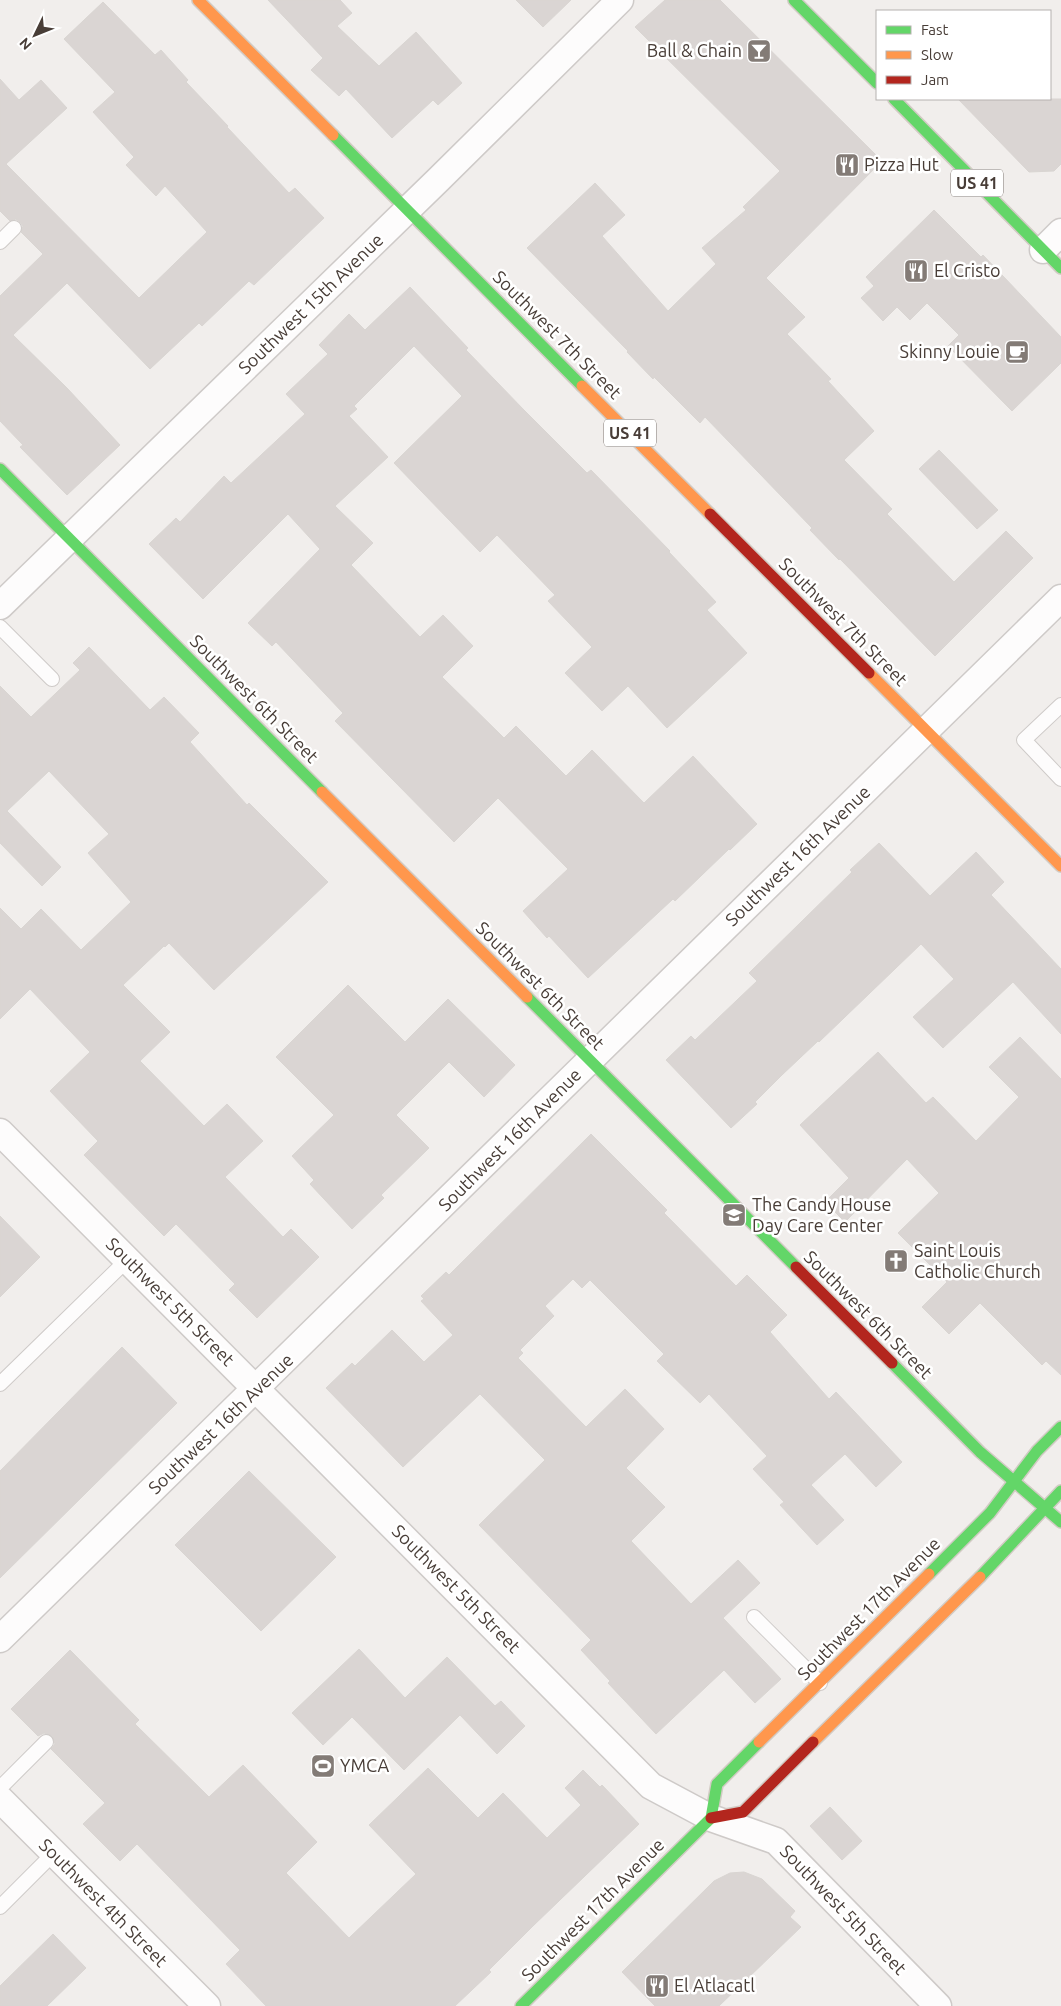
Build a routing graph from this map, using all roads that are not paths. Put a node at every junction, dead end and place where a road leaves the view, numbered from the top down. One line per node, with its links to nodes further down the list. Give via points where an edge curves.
1 (198, 0): 6 (main road, Southwest 7th Street / US 41)
2 (620, 0): 6 (street, Southwest 15th Avenue)
3 (794, 0): 4 (main road)
4 (876, 82)
5 (895, 100): 10 (main road, US 41)
6 (407, 210): 13 (street, Southwest 15th Avenue); 19 (main road, Southwest 7th Street / US 41)
7 (14, 228): 9 (lane)
8 (1061, 232): 10 (street)
9 (0, 242)
10 (1043, 250): 11 (main road, US 41)
11 (1061, 268)
12 (0, 469): 13 (main road, Southwest 6th Street)
13 (69, 538): 15 (street, Southwest 15th Avenue); 22 (main road, Southwest 6th Street)
14 (1061, 598): 19 (street, Southwest 16th Avenue)
15 (0, 606)
16 (0, 627): 17 (lane)
17 (52, 679)
18 (1061, 704): 20 (lane, via 1024,740)
19 (926, 730): 21 (main road, Southwest 7th Street / US 41); 22 (street, Southwest 16th Avenue)
20 (1061, 778)
21 (1061, 866)
22 (590, 1061): 26 (street, Southwest 16th Avenue); 28 (main road, Southwest 6th Street, via 973,1445)
23 (0, 1132): 24 (street, Southwest 5th Street)
24 (127, 1260): 25 (lane); 26 (street, Southwest 5th Street)
25 (0, 1384)
26 (256, 1389): 33 (street, Southwest 16th Avenue); 38 (street, Southwest 5th Street, via 651,1786)
27 (1061, 1426): 28 (main road, Southwest 17th Avenue)
28 (1014, 1480): 30 (main road, Southwest 6th Street); 34 (main road, Southwest 17th Avenue, via 990,1513)
29 (1061, 1491): 30 (main road)
30 (1046, 1508): 31 (main road, Southwest 6th Street); 38 (main road, via 743,1812)
31 (1061, 1522)
32 (754, 1617): 34 (lane)
33 (0, 1639)
34 (820, 1683): 38 (main road, Southwest 17th Avenue, via 717,1784)
35 (46, 1742): 36 (lane)
36 (0, 1788)
37 (0, 1799): 39 (street, Southwest 4th Street)
38 (711, 1818): 42 (main road, Southwest 17th Avenue); 43 (street, Southwest 5th Street, via 776,1841)
39 (54, 1853): 40 (lane); 41 (street, Southwest 4th Street)
40 (0, 1907)
41 (207, 2006)
42 (521, 2006)
43 (938, 2006)

